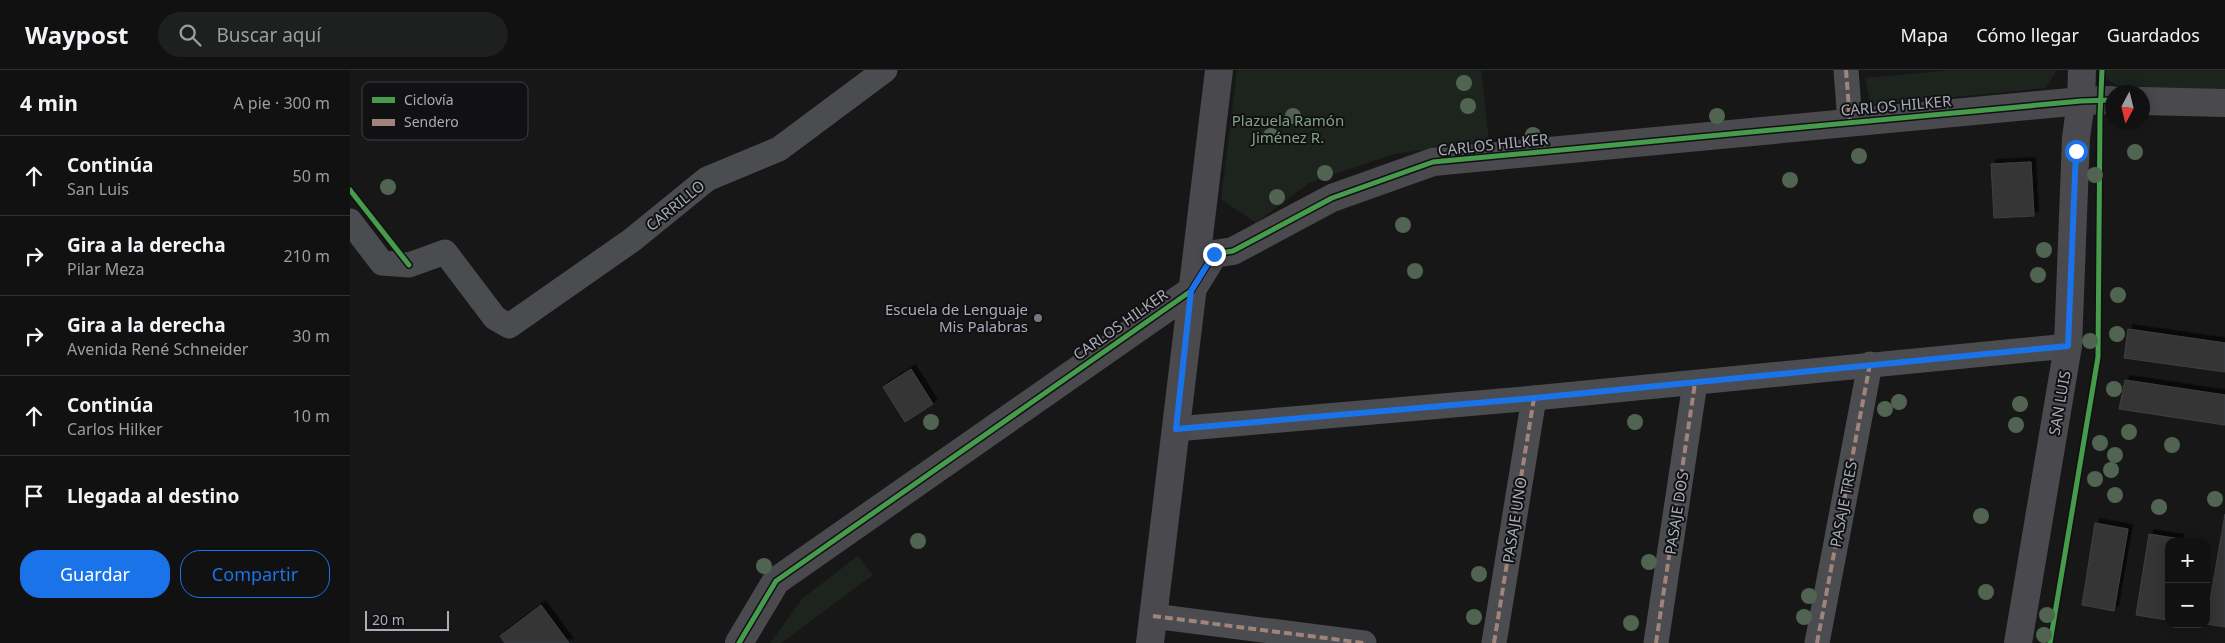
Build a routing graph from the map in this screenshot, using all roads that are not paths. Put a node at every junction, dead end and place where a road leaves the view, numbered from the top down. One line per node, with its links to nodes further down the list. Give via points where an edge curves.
1 (885, 70): 10 (street, CARRILLO, via 779,149 707,179 632,240 509,326 495,318 445,252 408,266 382,263)
2 (1219, 70): 11 (street)
3 (1846, 70): 9 (street)
4 (2082, 70): 6 (street, SAN LUIS)
5 (2105, 100): 6 (street, CARLOS HILKER)
6 (2081, 101): 9 (street, CARLOS HILKER); 12 (street, SAN LUIS, via 2076,138)
7 (2150, 101): 8 (street)
8 (2225, 103)
9 (1850, 122): 11 (street, CARLOS HILKER, via 1433,162 1332,198 1233,251 1214,254)
10 (350, 221)
11 (1191, 291): 16 (street); 18 (street, CARLOS HILKER, via 776,581)
12 (2068, 346): 13 (street); 24 (street, SAN LUIS)
13 (1870, 364): 14 (street); 23 (street, PASAJE TRES)
14 (1695, 383): 15 (street); 22 (street, PASAJE DOS)
15 (1534, 398): 16 (street); 21 (street, PASAJE UNO)
16 (1176, 429): 17 (street)
17 (1153, 616): 19 (street); 20 (street)
18 (739, 643)
19 (1150, 643)
20 (1364, 643)
21 (1494, 643)
22 (1656, 643)
23 (1817, 643)
24 (2018, 643)

